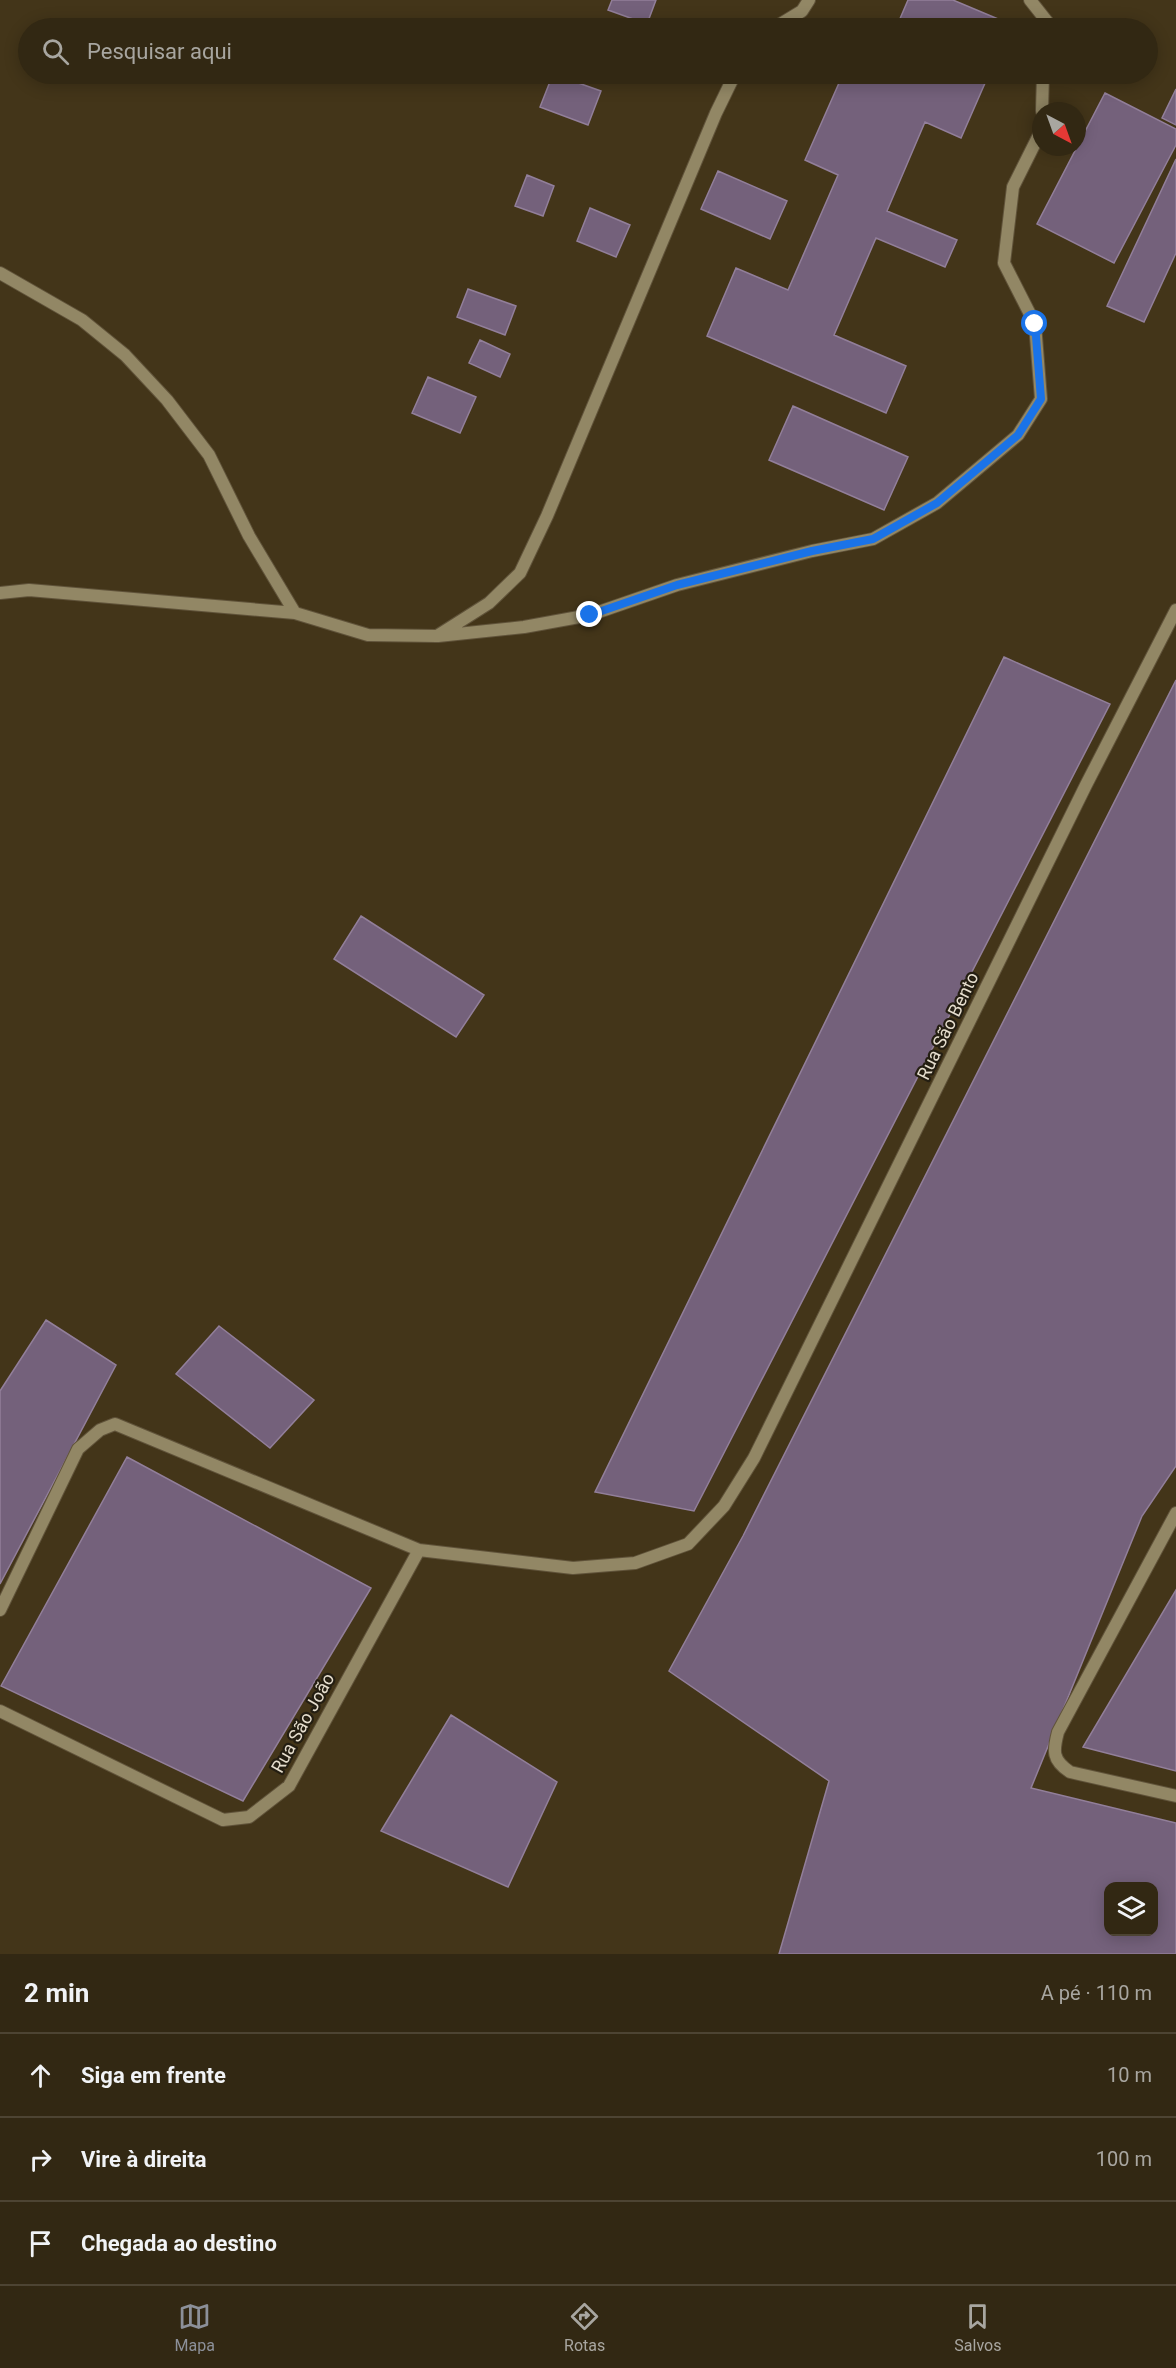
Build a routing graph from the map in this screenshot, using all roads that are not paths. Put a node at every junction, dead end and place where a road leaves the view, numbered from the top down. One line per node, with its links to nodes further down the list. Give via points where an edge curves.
1 (809, 0): 3 (street, via 802,11)
2 (1030, 0): 4 (street)
3 (790, 18)
4 (1044, 18)
5 (730, 84): 13 (street, via 520,573 489,603)
6 (1043, 84): 7 (street)
7 (1042, 102)
8 (1032, 149): 13 (street, via 1013,187 1004,263 1035,324 1041,399 1018,435 937,503 873,539 677,585 590,615)
9 (0, 273): 12 (street, via 82,320 125,355 167,400 209,455 249,536)
10 (0, 593): 12 (street, via 29,590)
11 (1176, 610): 15 (street, Rua São Bento, via 754,1458 724,1506 688,1544 635,1563 573,1568)
12 (295, 613): 13 (street, via 368,635)
13 (437, 636)
14 (1176, 1513): 18 (street, via 1058,1732 1053,1751 1058,1765 1070,1772)
15 (419, 1550): 16 (street, via 115,1424 100,1430 78,1449); 17 (street, Rua São João, via 289,1786 249,1817 223,1820)
16 (0, 1610)
17 (0, 1711)
18 (1176, 1796)

